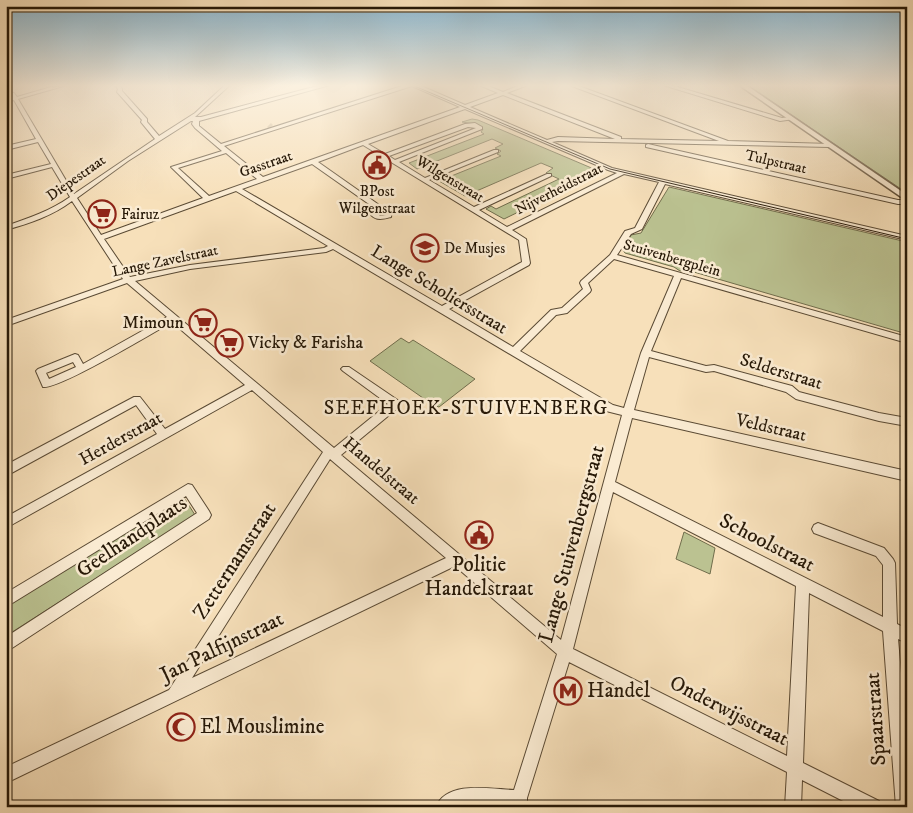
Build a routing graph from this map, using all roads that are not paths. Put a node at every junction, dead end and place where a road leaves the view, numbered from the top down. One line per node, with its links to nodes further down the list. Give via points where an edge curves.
1 (29, 123): 12 (street, Handelstraat)
2 (145, 123): 11 (street)
3 (188, 123): 11 (street, Diepestraat)
4 (194, 123): 19 (street)
5 (281, 123): 19 (street)
6 (420, 123): 16 (street, Gasstraat)
7 (501, 123): 15 (street)
8 (579, 123): 13 (street)
9 (677, 123): 17 (street)
10 (798, 123): 18 (street)
11 (158, 139): 34 (street, Diepestraat)
12 (39, 140): 20 (street); 26 (street, Handelstraat)
13 (627, 141): 14 (street); 15 (street, via 558,139)
14 (642, 141): 17 (street); 36 (street, Tulpstraat, via 647,146 898,202)
15 (545, 142): 27 (street)
16 (363, 143): 23 (street, Wilgenstraat); 24 (street, Gasstraat)
17 (733, 143): 18 (street)
18 (829, 145): 36 (street)
19 (220, 146): 21 (street)
20 (6, 148)
21 (227, 151): 30 (street); 35 (street, via 174,167)
22 (496, 151): 31 (street)
23 (384, 156): 25 (street, Wilgenstraat); 25 (street, via 467,125 480,128)
24 (314, 162): 30 (street, Gasstraat); 37 (street)
25 (395, 162): 31 (street, Wilgenstraat)
26 (54, 165): 29 (street); 34 (street, Handelstraat)
27 (623, 172): 32 (street); 40 (street, Nijverheidstraat)
28 (549, 175): 38 (street)
29 (6, 178)
30 (262, 180): 33 (street, Gasstraat)
31 (425, 180): 38 (street, Wilgenstraat)
32 (663, 181): 42 (street); 44 (street, Stuivenbergplein, via 638,229 628,233)
33 (237, 189): 35 (street, Gasstraat); 43 (street, Lange Scholiersstraat)
34 (73, 197): 39 (street, Diepestraat, via 53,211); 41 (street, Handelstraat)
35 (208, 199): 41 (street, Gasstraat)
36 (907, 201)
37 (380, 209)
38 (474, 210): 40 (street, Wilgenstraat)
39 (6, 228)
40 (507, 230): 47 (street, Wilgenstraat, via 522,239 526,263)
41 (99, 238): 46 (street, Handelstraat)
42 (907, 238)
43 (333, 246): 46 (street, Lange Zavelstraat, via 326,250 190,267); 47 (street, Lange Scholiersstraat)
44 (613, 256): 45 (street, Stuivenbergplein); 51 (street, via 584,283 587,290 564,310 554,312)
45 (679, 274): 50 (street, Stuivenbergplein); 52 (street, Lange Stuivenbergstraat)
46 (128, 280): 48 (street, Handelstraat); 49 (street, Lange Zavelstraat)
47 (441, 310): 51 (street, Lange Scholiersstraat)
48 (173, 318): 53 (street); 55 (street, Handelstraat)
49 (6, 323)
50 (907, 340)
51 (514, 352): 56 (street, Lange Scholiersstraat, via 610,408)
52 (646, 353): 56 (street, Lange Stuivenbergstraat); 57 (street, Selderstraat, via 706,370 714,368 789,389 796,395)
53 (81, 369)
54 (346, 369): 59 (street, Zetternamstraat, via 395,404)
55 (253, 385): 58 (street, Herderstraat); 59 (street, Handelstraat)
56 (628, 414): 61 (street, Veldstraat); 62 (street, Lange Stuivenbergstraat)
57 (907, 422)
58 (164, 435): 60 (street, via 137,400); 63 (street, Herderstraat)
59 (332, 452): 65 (street, Handelstraat); 72 (street, Zetternamstraat)
60 (6, 471)
61 (907, 476)
62 (610, 485): 66 (street, Schoolstraat); 71 (street, Lange Stuivenbergstraat)
63 (6, 523)
64 (818, 529): 68 (street, Spaarstraat, via 880,552 889,563)
65 (457, 559): 71 (street, Handelstraat); 72 (street, Jan Palfijnstraat)
66 (803, 584): 68 (street, Schoolstraat); 73 (street)
67 (6, 601): 70 (street, Geelhandplaats, via 188,489 205,514)
68 (890, 628): 69 (street, Schoolstraat); 79 (street, Spaarstraat)
69 (907, 636)
70 (6, 646)
71 (565, 652): 73 (street, Onderwijsstraat); 75 (street, Lange Stuivenbergstraat)
72 (174, 694): 74 (street, Jan Palfijnstraat)
73 (794, 768): 77 (street); 78 (street, Onderwijsstraat)
74 (6, 775)
75 (519, 802): 76 (street, via 459,796)
76 (444, 807)
77 (793, 807)
78 (873, 807)
79 (904, 807)

